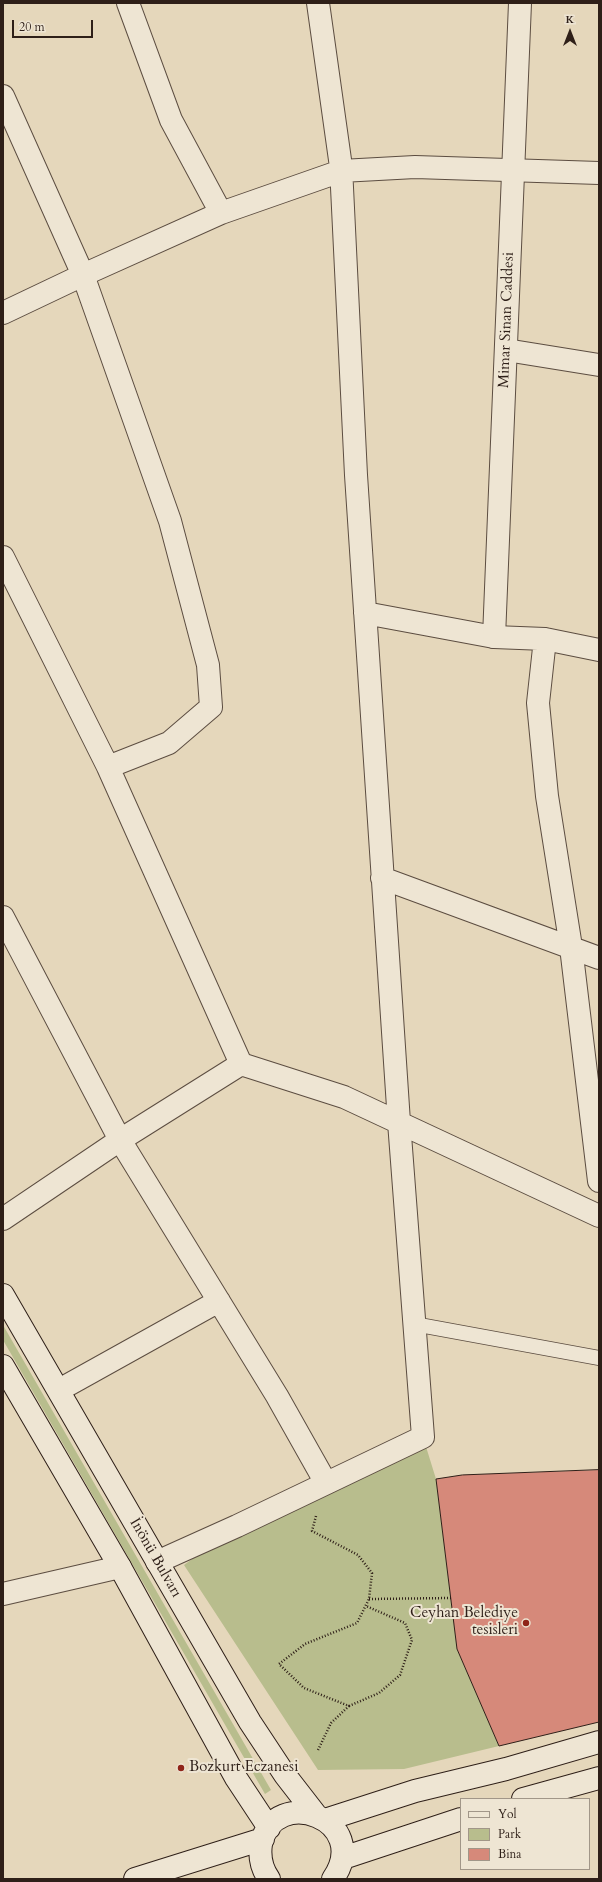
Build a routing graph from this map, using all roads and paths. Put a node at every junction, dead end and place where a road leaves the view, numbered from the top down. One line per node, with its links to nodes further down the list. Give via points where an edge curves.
1 (128, 3): 8 (street, via 171,120)
2 (318, 3): 5 (street)
3 (520, 3): 6 (street, Mimar Sinan Caddesi)
4 (3, 96): 9 (street)
5 (341, 171): 6 (street, via 415,167); 8 (street); 14 (street)
6 (512, 171): 7 (street); 11 (street, Mimar Sinan Caddesi)
7 (599, 174)
8 (221, 214): 9 (street)
9 (83, 275): 10 (street); 18 (street, via 170,521 208,665 211,707 169,743)
10 (3, 313)
11 (506, 350): 12 (street); 15 (street, Mimar Sinan Caddesi)
12 (599, 365)
13 (3, 557): 18 (street)
14 (365, 613): 15 (street); 19 (street)
15 (494, 637): 16 (street)
16 (545, 639): 17 (street); 21 (street, via 538,703 547,796)
17 (599, 650)
18 (108, 767): 23 (street)
19 (382, 878): 21 (street); 24 (street)
20 (6, 931): 25 (street)
21 (571, 947): 22 (street); 26 (street)
22 (599, 958)
23 (241, 1064): 24 (street, via 344,1097); 25 (street)
24 (399, 1122): 27 (street); 31 (street)
25 (120, 1140): 28 (street); 30 (street)
26 (599, 1181)
27 (599, 1216)
28 (3, 1219)
29 (3, 1295): 34 (street, İnönü Bulvarı)
30 (219, 1301): 34 (street); 35 (street)
31 (414, 1324): 32 (lane); 35 (street, via 423,1437)
32 (599, 1358)
33 (3, 1366): 37 (street)
34 (60, 1390): 36 (street, İnönü Bulvarı)
35 (326, 1483): 36 (street); 40 (path, via 312,1531 358,1555 372,1573)
36 (158, 1562): 47 (street, İnönü Bulvarı, via 250,1722 285,1775)
37 (120, 1567): 38 (street); 49 (street)
38 (3, 1594)
39 (451, 1598): 40 (path)
40 (369, 1599): 41 (path)
41 (366, 1606): 42 (path, via 405,1623 412,1640 400,1675 379,1693); 42 (path, via 357,1623 305,1644 280,1664 304,1688)
42 (349, 1706): 44 (path, via 332,1722)
43 (599, 1742): 47 (street)
44 (318, 1750)
45 (599, 1778): 46 (street)
46 (527, 1798)
47 (320, 1817): 49 (street, via 303,1812 290,1814 278,1819); 50 (street, İnönü Bulvarı, via 333,1827 339,1836)
48 (460, 1819): 50 (street)
49 (266, 1834): 51 (street); 52 (street, via 260,1851 261,1863)
50 (340, 1872)
51 (135, 1879)
52 (270, 1879)

